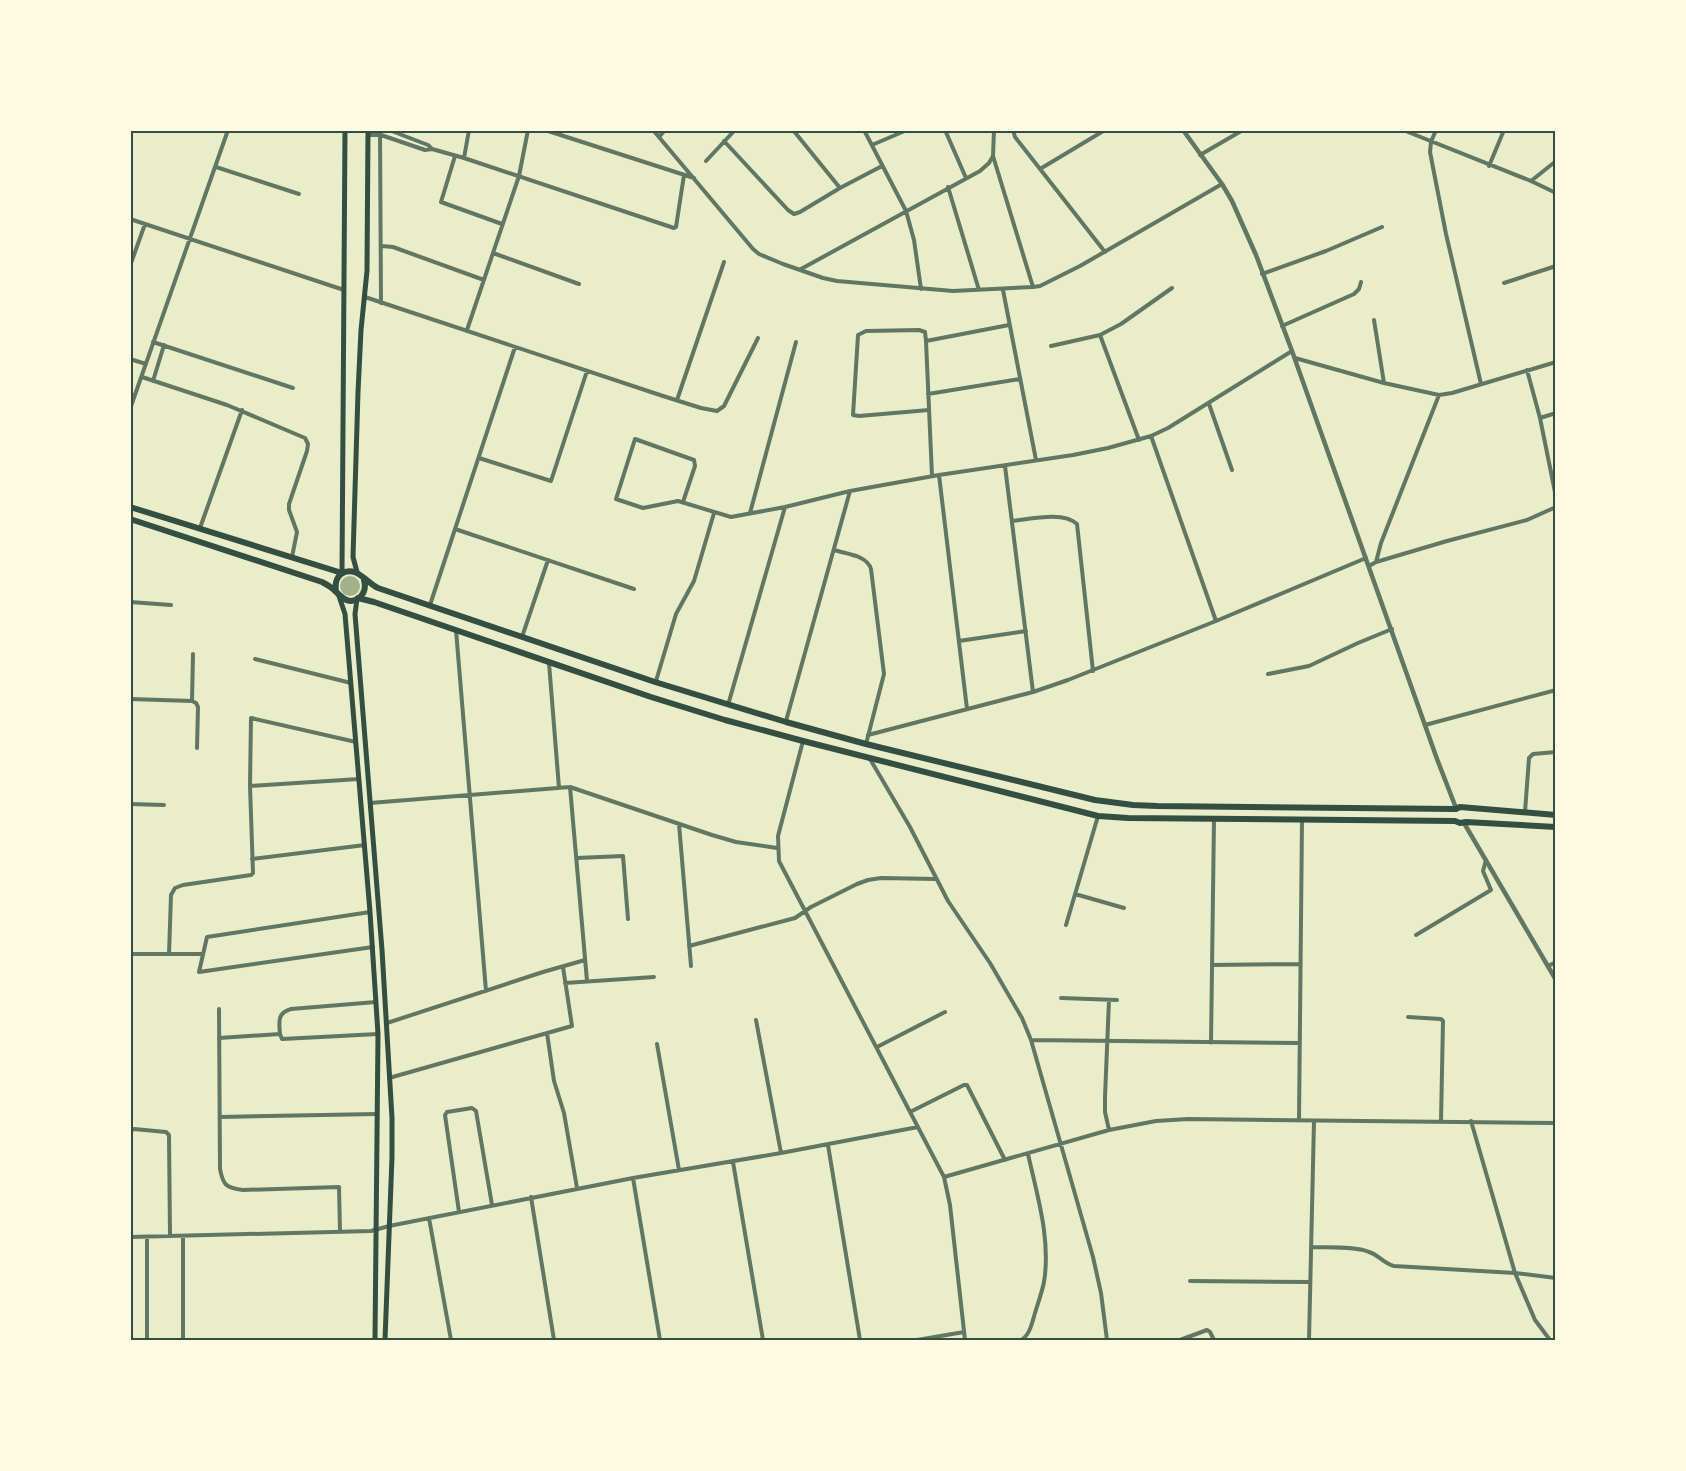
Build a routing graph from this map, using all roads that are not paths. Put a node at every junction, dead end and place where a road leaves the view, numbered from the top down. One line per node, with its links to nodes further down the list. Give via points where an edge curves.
1 (228, 130): 37 (street)
2 (345, 130): 72 (main road)
3 (389, 130): 28 (street)
4 (470, 130): 32 (street)
5 (528, 130): 40 (street)
6 (545, 130): 39 (street)
7 (653, 130): 24 (street)
8 (665, 130): 24 (street)
9 (735, 130): 25 (street)
10 (793, 130): 46 (street)
11 (864, 130): 27 (street)
12 (907, 130): 27 (street)
13 (945, 130): 42 (street)
14 (994, 130): 31 (street)
15 (1013, 130): 38 (street)
16 (1105, 130): 38 (street)
17 (1183, 130): 29 (street)
18 (1243, 130): 29 (street)
19 (1403, 130): 26 (street)
20 (1436, 130): 26 (street)
21 (1503, 130): 36 (street)
22 (368, 133): 23 (street); 73 (main road)
23 (381, 133): 28 (street, via 425,150); 55 (street)
24 (659, 137): 41 (street)
25 (724, 141): 33 (street); 46 (street, via 794,213)
26 (1431, 142): 36 (street); 98 (street, via 1446,234)
27 (872, 145): 35 (street)
28 (432, 149): 30 (street)
29 (1200, 155): 44 (street)
30 (455, 156): 32 (street); 52 (street, via 441,202)
31 (993, 156): 42 (street, via 980,171); 67 (street)
32 (464, 159): 40 (street)
33 (706, 161)
34 (1556, 161): 43 (street)
35 (882, 166): 46 (street); 49 (street)
36 (1489, 166): 43 (street)
37 (216, 167): 48 (street); 54 (street)
38 (1040, 169): 56 (street)
39 (684, 175): 40 (street, via 676,228); 41 (street)
40 (519, 176): 52 (street)
41 (694, 178): 61 (street, via 753,249)
42 (966, 178): 45 (street)
43 (1531, 181): 47 (street)
44 (1222, 184): 56 (street); 62 (street, via 1246,230)
45 (948, 187): 49 (street); 70 (street)
46 (840, 188)
47 (1556, 193)
48 (299, 194)
49 (906, 211): 61 (street); 69 (street)
50 (130, 219): 51 (street)
51 (145, 224): 54 (street); 59 (street)
52 (502, 224): 57 (street)
53 (1382, 228): 62 (street)
54 (190, 238): 72 (street); 82 (street)
55 (382, 246): 63 (street); 74 (street)
56 (1104, 252): 67 (street)
57 (492, 253): 63 (street); 66 (street)
58 (724, 262): 102 (street)
59 (130, 266)
60 (1556, 266): 65 (street)
61 (800, 270): 69 (street, via 837,281)
62 (1262, 274): 77 (street)
63 (484, 280): 78 (street)
64 (1361, 282): 77 (street, via 1354,294)
65 (1504, 283)
66 (579, 284)
67 (1033, 287): 71 (street)
68 (1172, 288): 79 (street)
69 (921, 289): 70 (street)
70 (979, 290): 71 (street)
71 (1003, 290): 76 (street)
72 (345, 291): 136 (main road)
73 (365, 297): 74 (street); 135 (main road, via 353,545)
74 (381, 303): 78 (street)
75 (1374, 320): 97 (street)
76 (1009, 325): 81 (street); 95 (street)
77 (1282, 326): 87 (street)
78 (467, 330): 86 (street)
79 (1100, 335): 85 (street); 110 (street)
80 (758, 338): 102 (street, via 722,409)
81 (926, 340): 100 (street); 105 (street, via 924,331 860,333 852,413 859,416)
82 (153, 342): 84 (street); 91 (street)
83 (796, 342): 124 (street)
84 (164, 345): 96 (street); 99 (street)
85 (1050, 346)
86 (515, 347): 93 (street); 111 (street)
87 (1292, 351): 89 (street); 103 (street)
88 (130, 358): 91 (street)
89 (1294, 358): 97 (street); 131 (street)
90 (1556, 362): 92 (street)
91 (147, 364): 94 (street)
92 (1527, 370): 98 (street); 108 (street)
93 (587, 371): 102 (street); 111 (street, via 552,480)
94 (142, 377): 96 (street); 104 (street)
95 (1020, 379): 100 (street); 112 (street)
96 (153, 381): 106 (street)
97 (1384, 382): 101 (street)
98 (1481, 384): 101 (street)
99 (293, 388)
100 (928, 394): 105 (street)
101 (1439, 395): 133 (street)
102 (677, 400)
103 (1209, 404): 109 (street); 114 (street)
104 (130, 410)
105 (929, 410): 116 (street)
106 (242, 411): 128 (street); 130 (street, via 305,438 308,444 289,504 297,532)
107 (1556, 413): 108 (street)
108 (1540, 418): 118 (street)
109 (1151, 436): 110 (street); 144 (street)
110 (1139, 440): 112 (street)
111 (479, 458): 127 (street)
112 (1036, 460): 113 (street)
113 (1005, 466): 115 (street); 126 (street)
114 (1232, 470)
115 (939, 475): 116 (street); 149 (street)
116 (932, 476): 117 (street)
117 (850, 491): 121 (street); 129 (street)
118 (1556, 497)
119 (683, 502): 119 (street, via 643,508 616,499 635,439 694,460); 123 (street)
120 (130, 507): 128 (main road)
121 (785, 507): 124 (street); 161 (street)
122 (1556, 507): 133 (street, via 1527,520)
123 (714, 513): 124 (street, via 731,518); 155 (street, via 694,581 678,607)
124 (750, 513)
125 (130, 519): 139 (main road, via 322,582)
126 (1012, 521): 147 (street); 153 (street, via 1063,517 1077,524)
127 (455, 529): 132 (street); 143 (street)
128 (199, 530): 130 (main road)
129 (834, 550): 163 (street); 165 (street, via 864,560 871,569 884,674)
130 (292, 558): 136 (main road)
131 (1366, 558): 134 (street); 144 (street)
132 (548, 560): 138 (street); 148 (street)
133 (1376, 562): 134 (street)
134 (1369, 566): 145 (street)
135 (357, 572): 136 (main road); 137 (main road)
136 (342, 573): 139 (main road, via 336,582)
137 (364, 579): 140 (main road, via 365,588); 143 (main road, via 378,588)
138 (634, 589)
139 (338, 594): 140 (main road, via 347,600); 156 (main road, via 345,614)
140 (358, 599): 146 (main road); 177 (main road, via 355,614)
141 (130, 602): 142 (street)
142 (171, 605)
143 (430, 605): 148 (main road)
144 (1216, 621): 153 (street)
145 (1392, 629): 154 (street, via 1309,666); 164 (street)
146 (456, 630): 152 (main road); 176 (street)
147 (1026, 631): 149 (street); 158 (street)
148 (522, 638): 155 (main road)
149 (959, 641): 162 (street)
150 (193, 654): 160 (street)
151 (255, 659): 156 (street)
152 (549, 662): 166 (main road, via 725,720); 175 (street)
153 (1093, 671): 158 (street)
154 (1268, 674)
155 (655, 682): 161 (main road)
156 (351, 683): 167 (main road)
157 (1556, 690): 164 (street)
158 (1034, 692): 162 (street)
159 (130, 699): 160 (street)
160 (192, 701): 169 (street, via 198,707)
161 (728, 705): 163 (main road)
162 (967, 709): 165 (street)
163 (786, 722): 168 (main road)
164 (1425, 725): 180 (street)
165 (868, 735): 168 (street)
166 (803, 741): 171 (main road); 192 (street)
167 (356, 742): 172 (main road); 173 (street, via 251,718)
168 (866, 744): 180 (main road, via 1114,803)
169 (197, 748)
170 (1556, 752): 182 (street, via 1528,758)
171 (870, 758): 184 (main road); 196 (street)
172 (359, 779): 173 (street); 191 (main road)
173 (250, 786): 194 (street)
174 (570, 787): 175 (street); 189 (street); 193 (street)
175 (559, 788): 176 (street)
176 (469, 795): 177 (street); 220 (street)
177 (370, 803): 229 (main road)
178 (130, 804): 179 (street)
179 (164, 805)
180 (1456, 809): 181 (main road); 187 (main road)
181 (1466, 809): 182 (main road); 188 (main road, via 1469,814)
182 (1525, 813): 183 (main road)
183 (1556, 815)
184 (1098, 816): 185 (main road); 197 (street)
185 (1214, 819): 186 (main road); 212 (street)
186 (1302, 820): 187 (main road); 211 (street)
187 (1455, 821): 188 (main road)
188 (1465, 822): 190 (main road); 195 (street)
189 (679, 824): 192 (street, via 736,842); 204 (street)
190 (1556, 827)
191 (365, 845): 194 (street); 200 (main road)
192 (777, 848): 199 (street, via 779,861)
193 (576, 858): 201 (street, via 623,856); 209 (street)
194 (252, 859): 207 (street, via 251,875 175,888 171,895)
195 (1486, 860): 203 (street, via 1483,871 1491,890); 214 (street)
196 (936, 879): 199 (street, via 868,880); 234 (street, via 990,963)
197 (1075, 894): 198 (street); 202 (street)
198 (1124, 908)
199 (805, 911): 204 (street, via 795,918); 239 (street)
200 (370, 912): 205 (main road); 208 (street, via 207,937)
201 (628, 919)
202 (1066, 926)
203 (1416, 935)
204 (689, 946): 213 (street)
205 (373, 947): 208 (street, via 199,972); 224 (main road)
206 (130, 954): 207 (street)
207 (169, 954): 208 (street)
208 (203, 954)
209 (585, 960): 215 (street); 218 (street)
210 (1556, 962): 214 (street)
211 (1300, 964): 212 (street); 237 (street)
212 (1212, 965): 236 (street)
213 (690, 966)
214 (1548, 966): 217 (street)
215 (563, 967): 219 (street); 220 (street)
216 (654, 977): 218 (street)
217 (1556, 980)
218 (587, 981): 219 (street)
219 (565, 983): 230 (street, via 572,1026)
220 (486, 991): 229 (street)
221 (1061, 998): 222 (street)
222 (1108, 1000): 223 (street); 235 (street)
223 (1117, 1000)
224 (376, 1002): 231 (street, via 284,1011 280,1015); 232 (main road)
225 (219, 1009): 233 (street)
226 (945, 1012): 239 (street)
227 (1408, 1017): 246 (street, via 1443,1021)
228 (756, 1020): 254 (street)
229 (387, 1023): 240 (main road)
230 (547, 1033): 240 (street); 261 (street)
231 (280, 1034): 232 (street, via 280,1039); 233 (street)
232 (378, 1034): 242 (main road)
233 (219, 1038): 243 (street)
234 (1031, 1040): 235 (street); 252 (street)
235 (1107, 1040): 236 (street); 250 (street, via 1105,1112)
236 (1211, 1043): 237 (street)
237 (1300, 1043): 244 (street)
238 (657, 1044): 258 (street)
239 (877, 1047): 241 (street)
240 (389, 1078): 266 (main road)
241 (910, 1112): 249 (street); 256 (street, via 967,1085)
242 (378, 1114): 243 (street); 267 (main road)
243 (219, 1117): 268 (street, via 220,1169 222,1181 228,1187 339,1187)
244 (1299, 1120): 245 (street); 250 (street, via 1170,1119)
245 (1314, 1121): 246 (street); 273 (street)
246 (1441, 1121): 247 (street)
247 (1471, 1121): 248 (street); 276 (street)
248 (1556, 1123)
249 (918, 1128): 253 (street); 259 (street)
250 (1109, 1130): 252 (street)
251 (130, 1131): 269 (street, via 169,1135)
252 (1060, 1144): 255 (street); 293 (street, via 1093,1257)
253 (828, 1145): 254 (street); 290 (street)
254 (781, 1153): 257 (street)
255 (1028, 1154): 256 (street); 281 (street, via 1044,1229 1045,1267 1041,1293)
256 (1005, 1160): 259 (street)
257 (733, 1162): 258 (street); 289 (street)
258 (679, 1170): 260 (street)
259 (944, 1176): 280 (street)
260 (633, 1178): 261 (street); 288 (street)
261 (576, 1188): 262 (street)
262 (531, 1197): 263 (street); 287 (street)
263 (492, 1205): 264 (street); 264 (street, via 476,1111 472,1108 447,1112)
264 (459, 1212): 265 (street)
265 (429, 1218): 266 (street); 286 (street)
266 (389, 1226): 267 (street); 275 (main road)
267 (377, 1230): 268 (street); 274 (main road)
268 (340, 1231): 270 (street)
269 (170, 1236): 270 (street); 272 (street)
270 (183, 1236): 283 (street)
271 (130, 1237): 272 (street)
272 (147, 1237): 282 (street)
273 (1311, 1247): 276 (street, via 1370,1252 1394,1266); 279 (street)
274 (376, 1273): 275 (main road); 284 (main road)
275 (387, 1273): 285 (main road)
276 (1515, 1273): 277 (street); 297 (street, via 1535,1320)
277 (1556, 1278)
278 (1190, 1281): 279 (street)
279 (1310, 1282): 296 (street)
280 (964, 1332): 291 (street); 292 (street)
281 (1023, 1340)
282 (147, 1341)
283 (183, 1341)
284 (375, 1341)
285 (385, 1341)
286 (450, 1341)
287 (554, 1341)
288 (660, 1341)
289 (763, 1341)
290 (860, 1341)
291 (917, 1341)
292 (965, 1341)
293 (1107, 1341)
294 (1180, 1341): 295 (street, via 1207,1330)
295 (1214, 1341)
296 (1309, 1341)
297 (1550, 1341)

